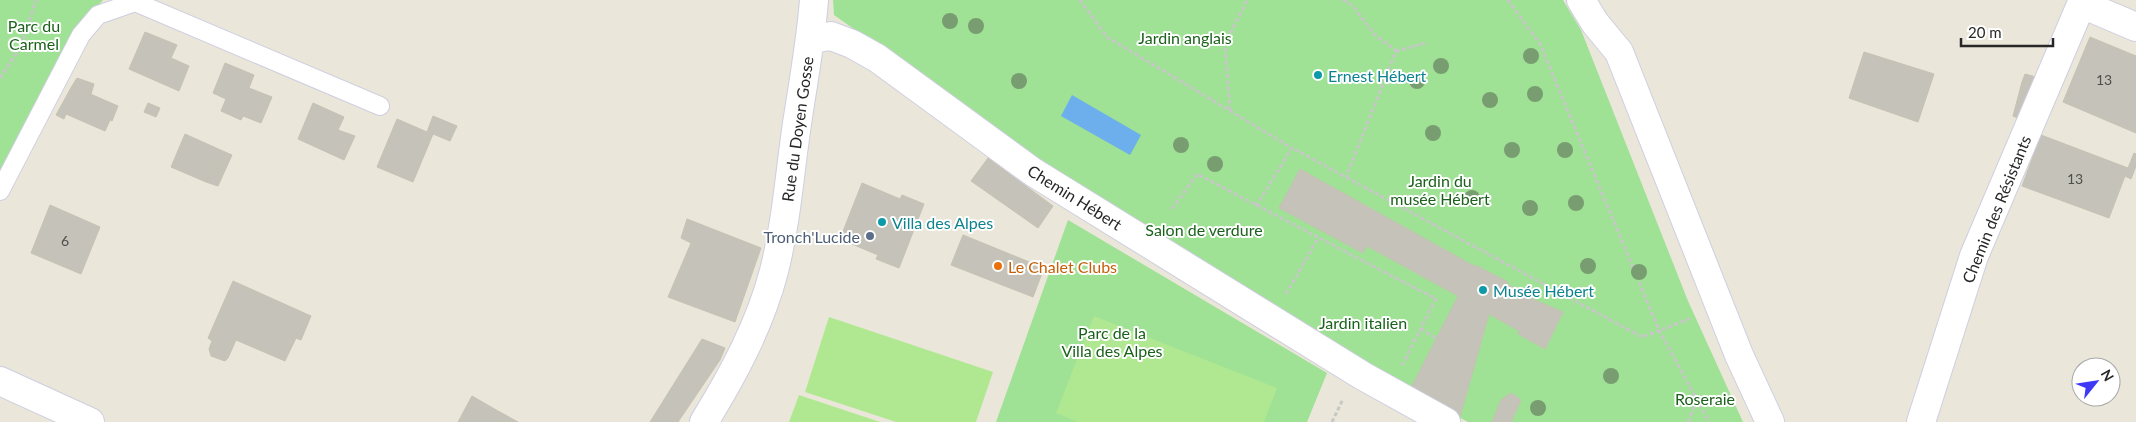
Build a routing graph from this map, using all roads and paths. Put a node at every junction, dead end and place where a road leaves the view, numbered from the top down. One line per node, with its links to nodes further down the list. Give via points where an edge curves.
1 (36, 0): 14 (path, via 20,47)
2 (814, 0): 11 (street, Rue du Doyen Gosse)
3 (1080, 0): 16 (path, via 1107,37)
4 (1248, 0): 16 (path, via 1225,44)
5 (1343, 0): 13 (path, via 1352,5 1374,34)
6 (1508, 0): 26 (path, via 1540,44)
7 (1581, 0): 9 (street)
8 (2082, 2): 10 (street); 40 (street, Chemin des Résistants, via 1974,256)
9 (1595, 23): 24 (street, via 1602,55); 39 (street, via 1618,52 1739,355)
10 (2136, 27)
11 (811, 39): 30 (street, Chemin Hébert, via 831,36 877,58 1033,172); 33 (street, Rue du Doyen Gosse, via 783,232 773,272 756,323 732,377)
12 (1426, 43): 13 (path)
13 (1396, 51): 18 (path)
14 (0, 78)
15 (380, 106): 19 (lane, via 135,2 98,15 81,35)
16 (1230, 111): 17 (path)
17 (1292, 148): 18 (path); 20 (path)
18 (1346, 177): 26 (path, via 1642,337)
19 (0, 191)
20 (1256, 206): 21 (path, via 1197,174); 22 (path)
21 (1172, 209)
22 (1318, 238): 23 (path); 25 (path, via 1436,299)
23 (1285, 294)
24 (1704, 314): 26 (path); 38 (street)
25 (1421, 329): 27 (path); 30 (path)
26 (1659, 330): 31 (path)
27 (1436, 338)
28 (0, 382): 32 (street)
29 (1346, 390): 34 (path)
30 (1389, 391): 35 (street, Chemin Hébert)
31 (1697, 400): 36 (path); 37 (path)
32 (90, 422)
33 (704, 422)
34 (1332, 422)
35 (1446, 422)
36 (1688, 422)
37 (1709, 422)
38 (1751, 422)
39 (1770, 422)
40 (1922, 422)

